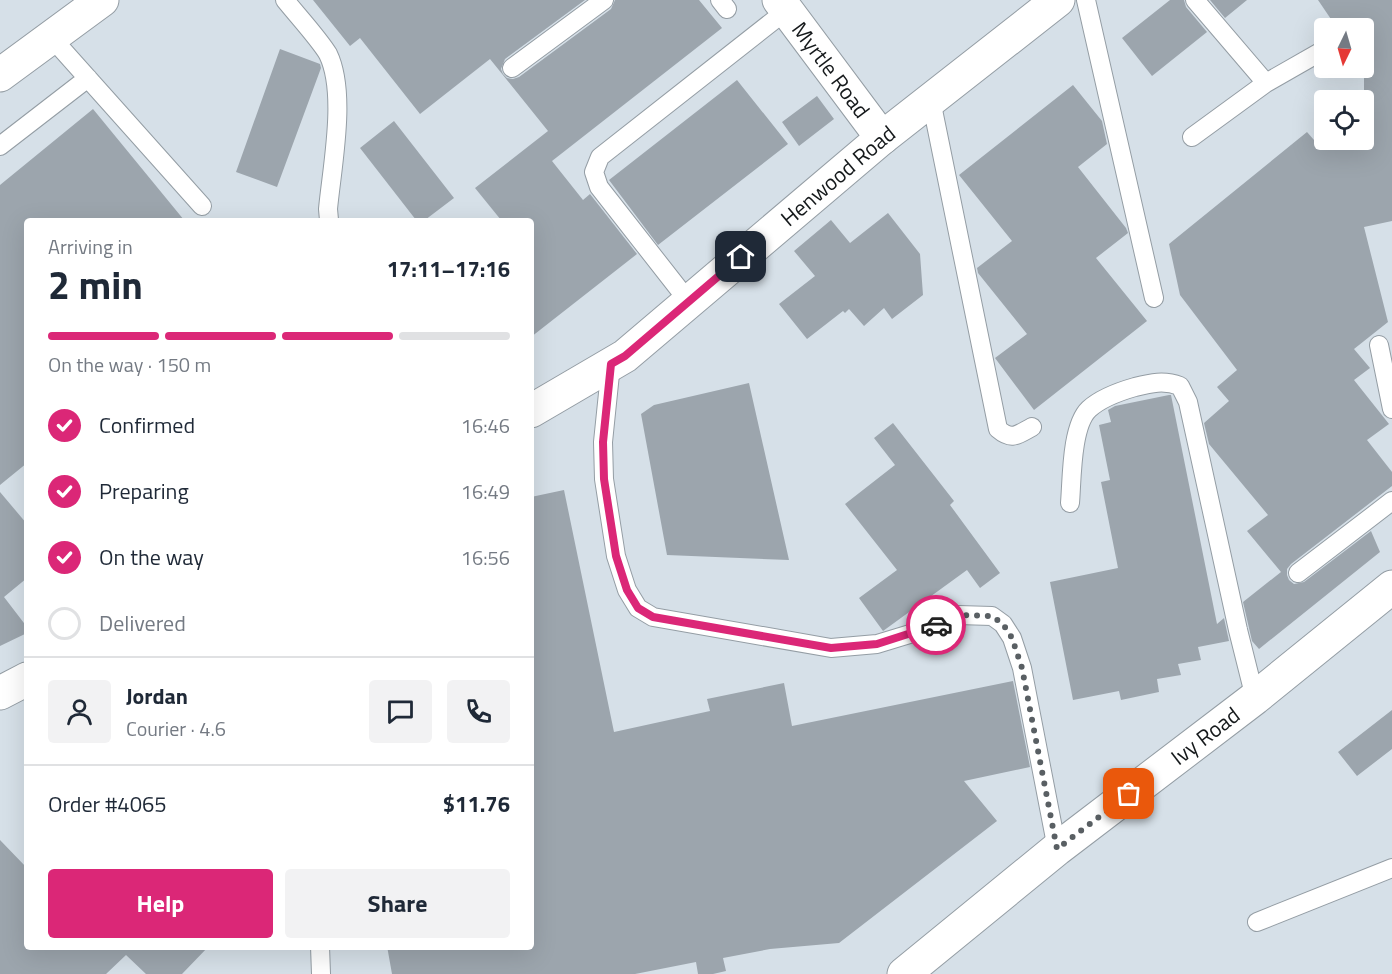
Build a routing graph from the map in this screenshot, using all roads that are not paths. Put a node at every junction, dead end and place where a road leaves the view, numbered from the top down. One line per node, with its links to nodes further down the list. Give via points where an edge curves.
1 (102, 0): 8 (street)
2 (285, 0): 19 (lane, via 327,54 337,83)
3 (604, 0): 10 (lane)
4 (1086, 0): 20 (lane)
5 (1195, 0): 13 (lane)
6 (1051, 2): 14 (street, Henwood Road)
7 (783, 5): 16 (street, Myrtle Road); 21 (lane, via 600,157 594,172 599,187)
8 (51, 37): 11 (street); 12 (lane)
9 (1314, 56): 13 (lane)
10 (512, 68)
11 (0, 75)
12 (88, 78): 17 (lane); 18 (lane)
13 (1266, 83): 15 (lane)
14 (931, 100): 16 (street, Henwood Road); 26 (lane, via 998,429 1014,436)
15 (1192, 137)
16 (882, 138): 21 (street, Henwood Road)
17 (0, 146)
18 (202, 206)
19 (329, 218)
20 (1154, 298)
21 (689, 302): 23 (street, Henwood Road)
22 (1379, 345): 25 (lane)
23 (611, 364): 24 (street, Henwood Road); 34 (lane, via 603,442 604,479 616,556 627,590 638,608 653,617 831,648 877,644 958,615 992,616 1012,638 1022,668)
24 (534, 409)
25 (1392, 409)
26 (1032, 427)
27 (1392, 501): 29 (lane)
28 (1070, 504): 33 (lane, via 1077,437 1089,410 1143,385 1169,382 1180,386 1188,402)
29 (1298, 573)
30 (1392, 587): 33 (street, Ivy Road)
31 (24, 681): 32 (street)
32 (0, 693)
33 (1255, 698): 34 (street, Ivy Road)
34 (1057, 849): 39 (street, Ivy Road)
35 (1392, 868): 36 (lane)
36 (1257, 922)
37 (320, 950): 38 (lane)
38 (321, 974)
39 (904, 974)

